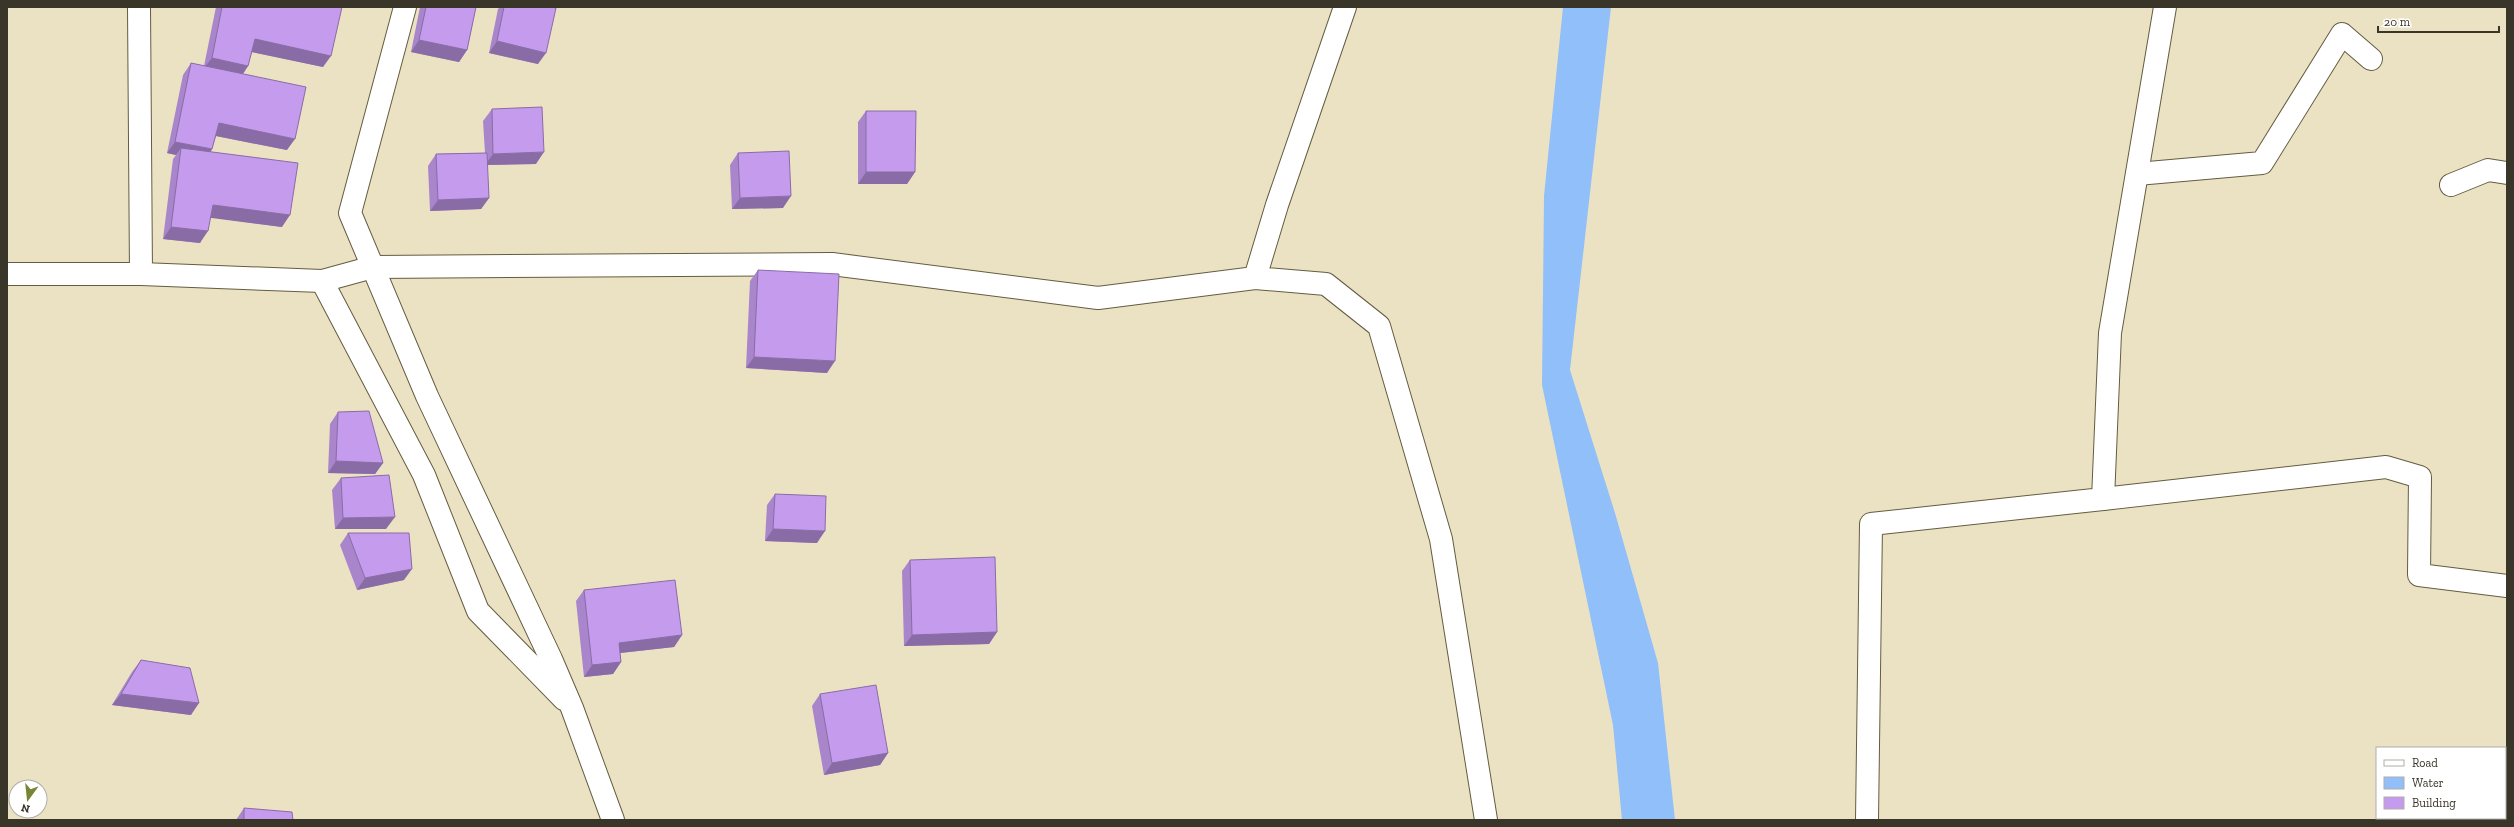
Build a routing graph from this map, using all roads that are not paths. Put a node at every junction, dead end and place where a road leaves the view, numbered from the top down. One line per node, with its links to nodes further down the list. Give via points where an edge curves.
1 (139, 7): 11 (street)
2 (405, 7): 9 (street, via 350,213)
3 (1345, 7): 12 (street, via 1277,205)
4 (2165, 7): 7 (street)
5 (2370, 59): 7 (street, via 2342,34 2262,163)
6 (2507, 173): 8 (street, via 2488,170)
7 (2137, 174): 14 (street, via 2110,333)
8 (2451, 185)
9 (373, 267): 12 (street, via 832,264 1098,298); 13 (street); 16 (street, via 428,396)
10 (7, 274): 11 (street)
11 (141, 274): 13 (street)
12 (1255, 278): 18 (street, via 1326,284 1379,326 1441,539)
13 (322, 281): 16 (street, via 424,475 478,611)
14 (2103, 499): 15 (street, via 2386,467 2420,477 2419,574); 19 (street, via 1871,524)
15 (2507, 586)
16 (572, 708): 17 (street)
17 (613, 820)
18 (1486, 820)
19 (1867, 820)

